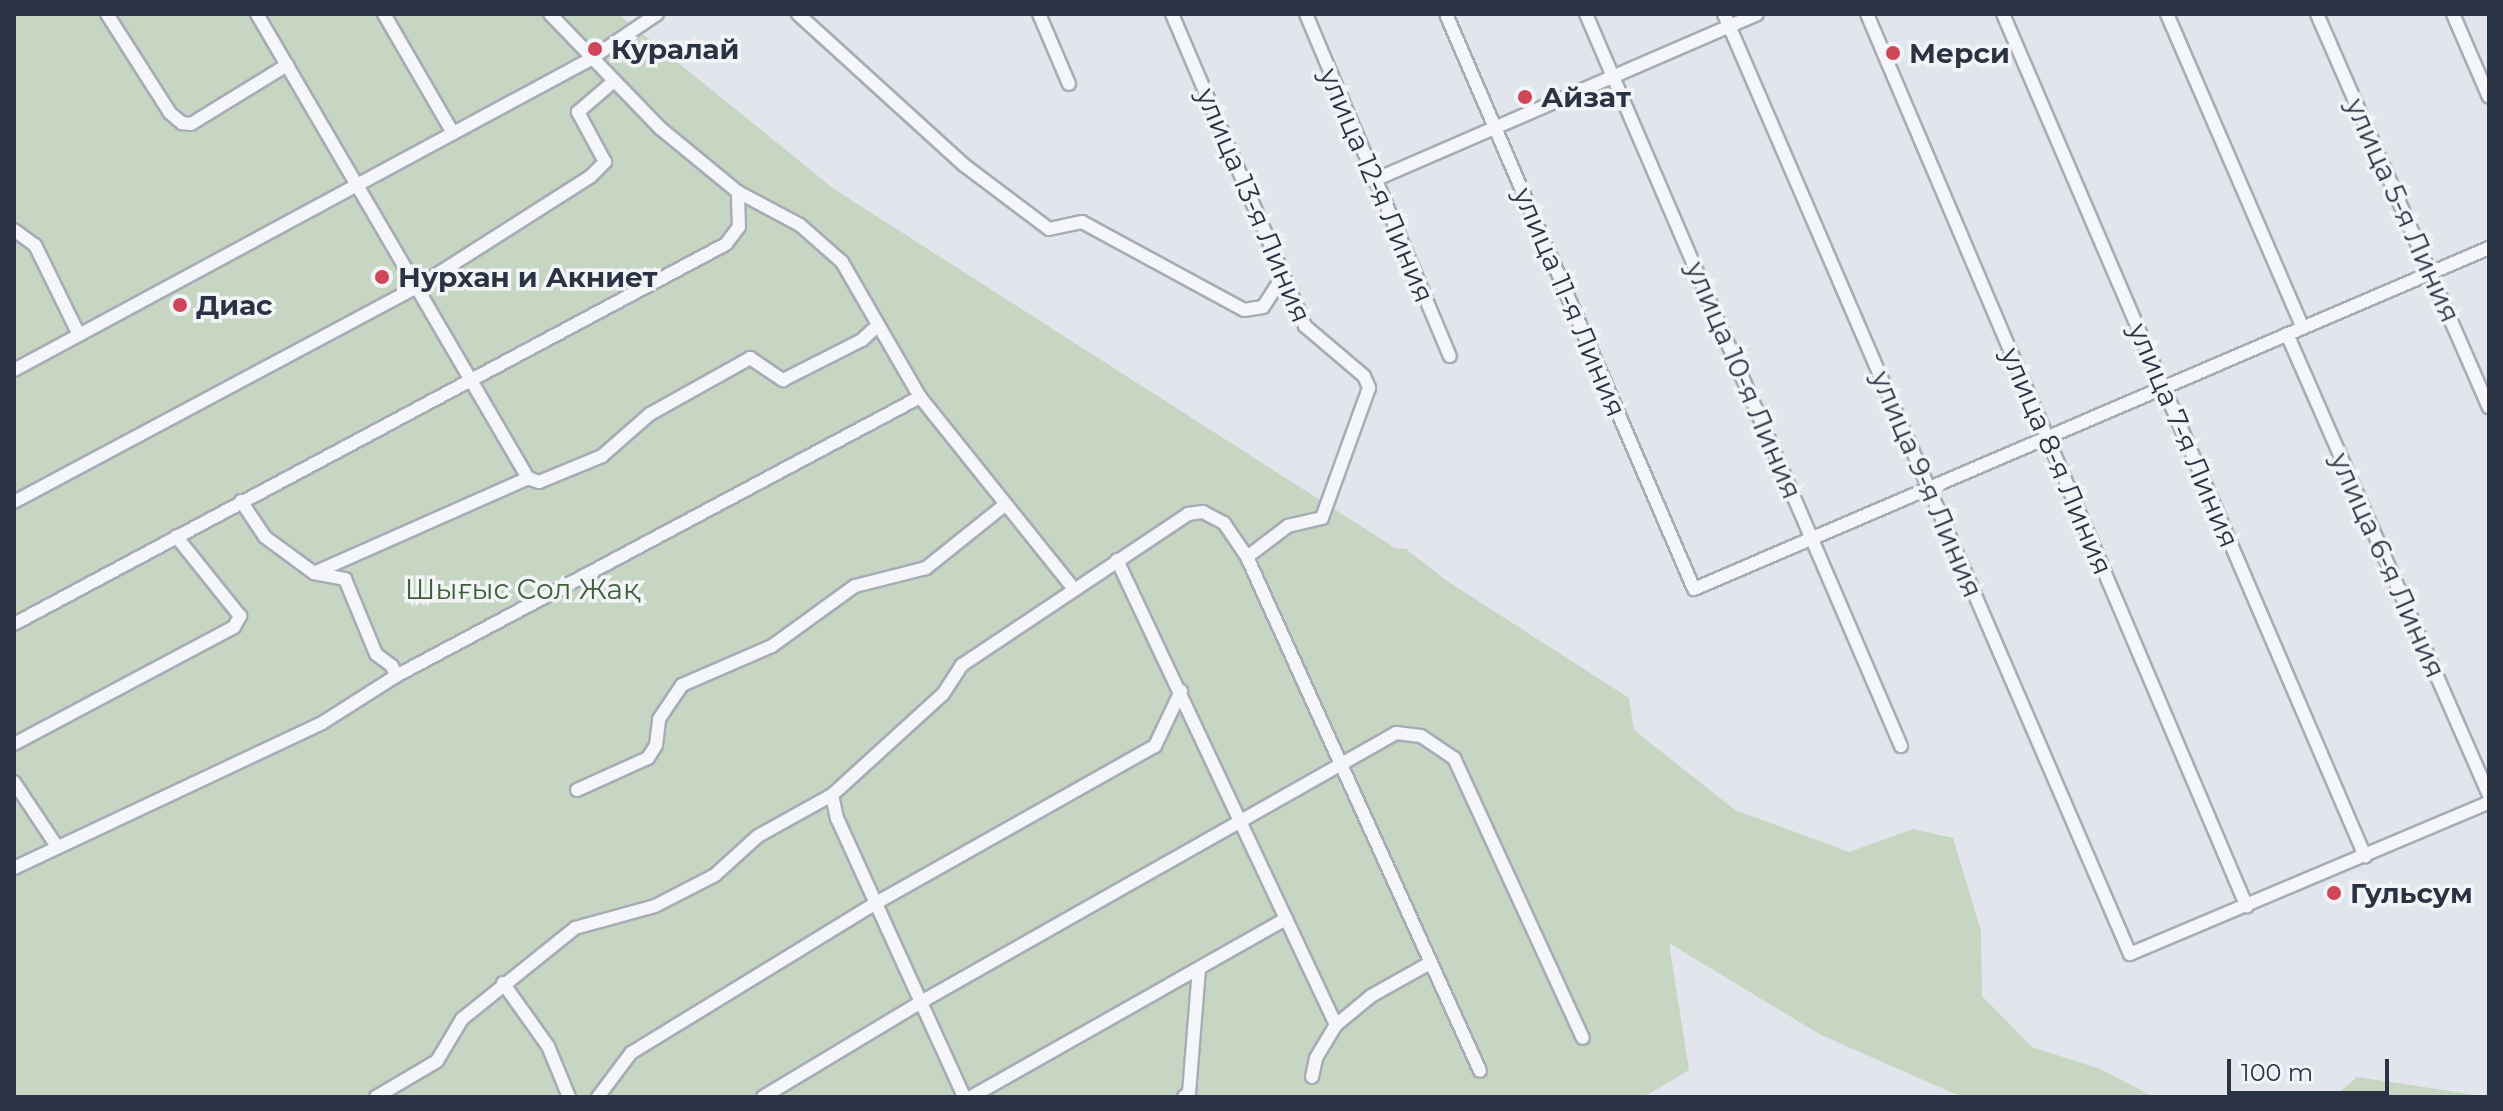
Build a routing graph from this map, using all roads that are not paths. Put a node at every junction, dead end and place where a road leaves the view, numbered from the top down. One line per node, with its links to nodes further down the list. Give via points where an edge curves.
1 (107, 14): 20 (street, via 170,113 182,123 191,124)
2 (257, 14): 20 (street)
3 (384, 14): 26 (street)
4 (550, 14): 19 (street)
5 (657, 14): 19 (street)
6 (798, 14): 33 (street, via 964,165 1049,229 1082,222 1244,310 1263,307)
7 (1039, 14): 23 (street)
8 (1172, 14): 33 (street, улица 13-я Линия)
9 (1306, 14): 27 (street, улица 12-я Линия)
10 (1446, 14): 25 (street, улица 11-я Линия)
11 (1586, 14): 21 (street, улица 10-я Линия)
12 (1757, 14): 18 (street)
13 (1867, 14): 45 (street, улица 8-я Линия)
14 (2003, 14): 42 (street, улица 7-я Линия)
15 (2167, 14): 36 (street)
16 (2317, 14): 32 (street, улица 5-я Линия)
17 (2453, 14): 24 (street)
18 (1727, 20): 21 (street); 47 (street, улица 9-я Линия)
19 (589, 60): 22 (street); 26 (street)
20 (287, 65): 28 (street)
21 (1613, 77): 25 (street); 52 (street, улица 10-я Линия)
22 (613, 82): 29 (street); 34 (street, via 578,112 605,162 521,224)
23 (1069, 84)
24 (2489, 97)
25 (1496, 129): 27 (street); 52 (street, улица 11-я Линия, via 1694,589)
26 (453, 133): 28 (street)
27 (1374, 180): 39 (street, улица 12-я Линия)
28 (358, 185): 34 (street); 38 (street)
29 (738, 192): 35 (street, via 800,225 842,262); 41 (street, via 739,227 726,244)
30 (14, 230): 38 (street, via 35,245)
31 (2489, 248): 32 (street)
32 (2431, 273): 36 (street); 44 (street, улица 5-я Линия)
33 (1283, 276): 53 (street, улица 13-я Линия, via 1309,333 1364,376 1369,388 1322,518 1278,531)
34 (417, 287): 41 (street); 49 (street)
35 (878, 325): 43 (street); 46 (street, via 862,340 783,380 750,358 650,414 602,456 539,482)
36 (2303, 328): 37 (street)
37 (2287, 334): 42 (street); 66 (street, улица 6-я Линия)
38 (79, 335): 40 (street)
39 (1450, 356)
40 (14, 370)
41 (471, 379): 46 (street); 48 (street)
42 (2164, 387): 45 (street); 70 (street, улица 7-я Линия)
43 (920, 397): 50 (street); 58 (street)
44 (2489, 407)
45 (2048, 437): 47 (street); 73 (street, улица 8-я Линия)
46 (528, 478): 55 (street)
47 (1928, 488): 52 (street); 73 (street, улица 9-я Линия, via 2130,954)
48 (241, 501): 51 (street); 55 (street, via 265,537)
49 (14, 502)
50 (1006, 504): 56 (street); 64 (street, via 926,568 855,586 772,646 682,685 659,719 656,745 648,758)
51 (176, 536): 57 (street); 60 (street, via 240,616 234,627)
52 (1813, 539): 61 (street, улица 10-я Линия)
53 (1247, 557): 54 (street, via 1224,523 1203,512 1188,514); 62 (street)
54 (1117, 560): 56 (street); 59 (street)
55 (314, 573): 58 (street, via 345,579 376,654)
56 (1072, 587): 65 (street, via 962,665 943,694)
57 (14, 624)
58 (396, 676): 69 (street, via 322,723)
59 (1181, 691): 68 (street); 72 (street, via 1155,746)
60 (14, 744)
61 (1901, 746)
62 (1339, 766): 68 (street); 75 (street); 80 (street, via 1396,733 1429,739 1454,758)
63 (14, 782): 69 (street)
64 (577, 790)
65 (832, 795): 72 (street); 77 (street, via 758,836 715,875 655,906 575,928)
66 (2489, 795)
67 (2489, 802): 70 (street)
68 (1240, 820): 74 (street); 78 (street)
69 (56, 845): 71 (street)
70 (2365, 856): 73 (street)
71 (14, 868)
72 (876, 903): 78 (street); 85 (street, via 631,1053)
73 (2247, 907)
74 (1286, 919): 76 (street); 79 (street)
75 (1428, 964): 79 (street, via 1371,996); 81 (street)
76 (1199, 968): 88 (street); 89 (street, via 1189,1093)
77 (503, 983): 83 (street, via 462,1019 437,1061); 84 (street, via 548,1046)
78 (921, 1002): 86 (street); 87 (street)
79 (1336, 1025): 82 (street, via 1316,1058)
80 (1583, 1038)
81 (1480, 1071)
82 (1312, 1077)
83 (376, 1097)
84 (569, 1097)
85 (598, 1097)
86 (763, 1097)
87 (964, 1097)
88 (971, 1097)
89 (1184, 1097)

